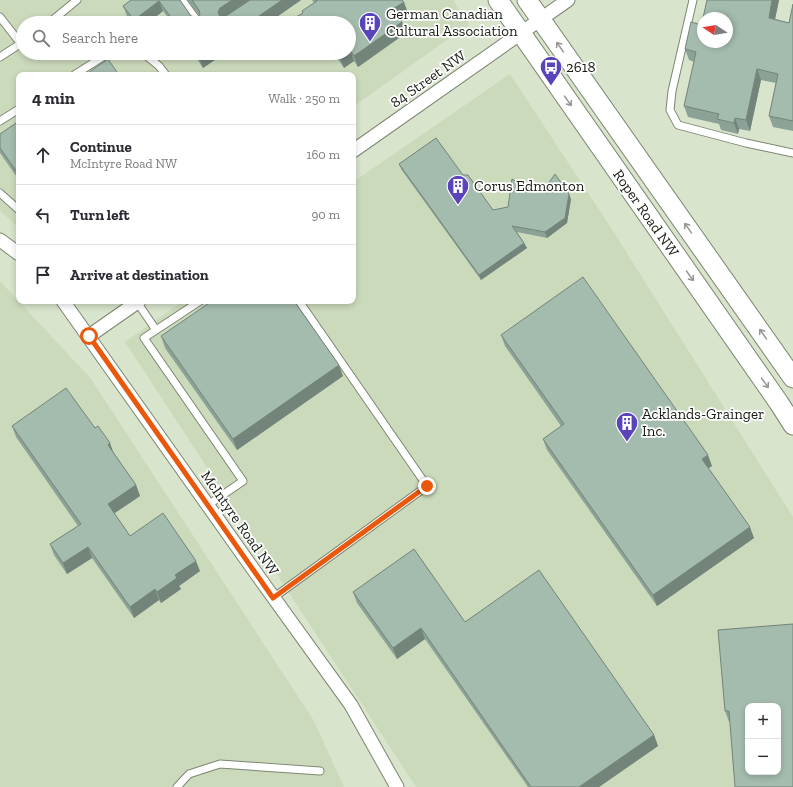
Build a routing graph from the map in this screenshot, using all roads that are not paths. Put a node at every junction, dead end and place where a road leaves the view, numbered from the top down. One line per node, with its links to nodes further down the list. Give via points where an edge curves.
1 (77, 0): 7 (lane)
2 (183, 0): 8 (lane)
3 (498, 0): 11 (main road, Roper Road NW)
4 (527, 0): 10 (main road, Roper Road NW)
5 (568, 0): 10 (street, 84 Street NW)
6 (693, 0): 22 (lane, via 672,92 670,110 678,125)
7 (57, 16)
8 (194, 16)
9 (0, 17): 12 (lane)
10 (540, 20): 11 (street, 84 Street NW); 34 (main road, Roper Road NW, one-way to 10)
11 (521, 33): 21 (street, 84 Street NW); 35 (main road, Roper Road NW, one-way to 35)
12 (16, 36)
13 (16, 47): 14 (lane)
14 (0, 57)
15 (98, 60): 17 (lane)
16 (152, 60): 18 (lane)
17 (79, 72)
18 (164, 72)
19 (16, 111): 20 (lane)
20 (0, 121)
21 (356, 150)
22 (793, 153)
23 (0, 193): 24 (lane)
24 (16, 207)
25 (0, 240): 26 (street)
26 (16, 252)
27 (65, 304): 33 (street, McIntyre Road NW)
28 (134, 304): 33 (street)
29 (140, 304): 32 (lane)
30 (195, 304): 32 (lane)
31 (301, 304): 37 (lane, via 427,486)
32 (156, 330): 36 (lane, via 144,338 243,481)
33 (89, 336): 36 (street, McIntyre Road NW)
34 (793, 378)
35 (793, 426)
36 (208, 505): 37 (street, McIntyre Road NW)
37 (273, 598): 40 (street, McIntyre Road NW, via 351,705)
38 (320, 771): 39 (lane, via 220,764 189,774)
39 (177, 787)
40 (397, 787)

